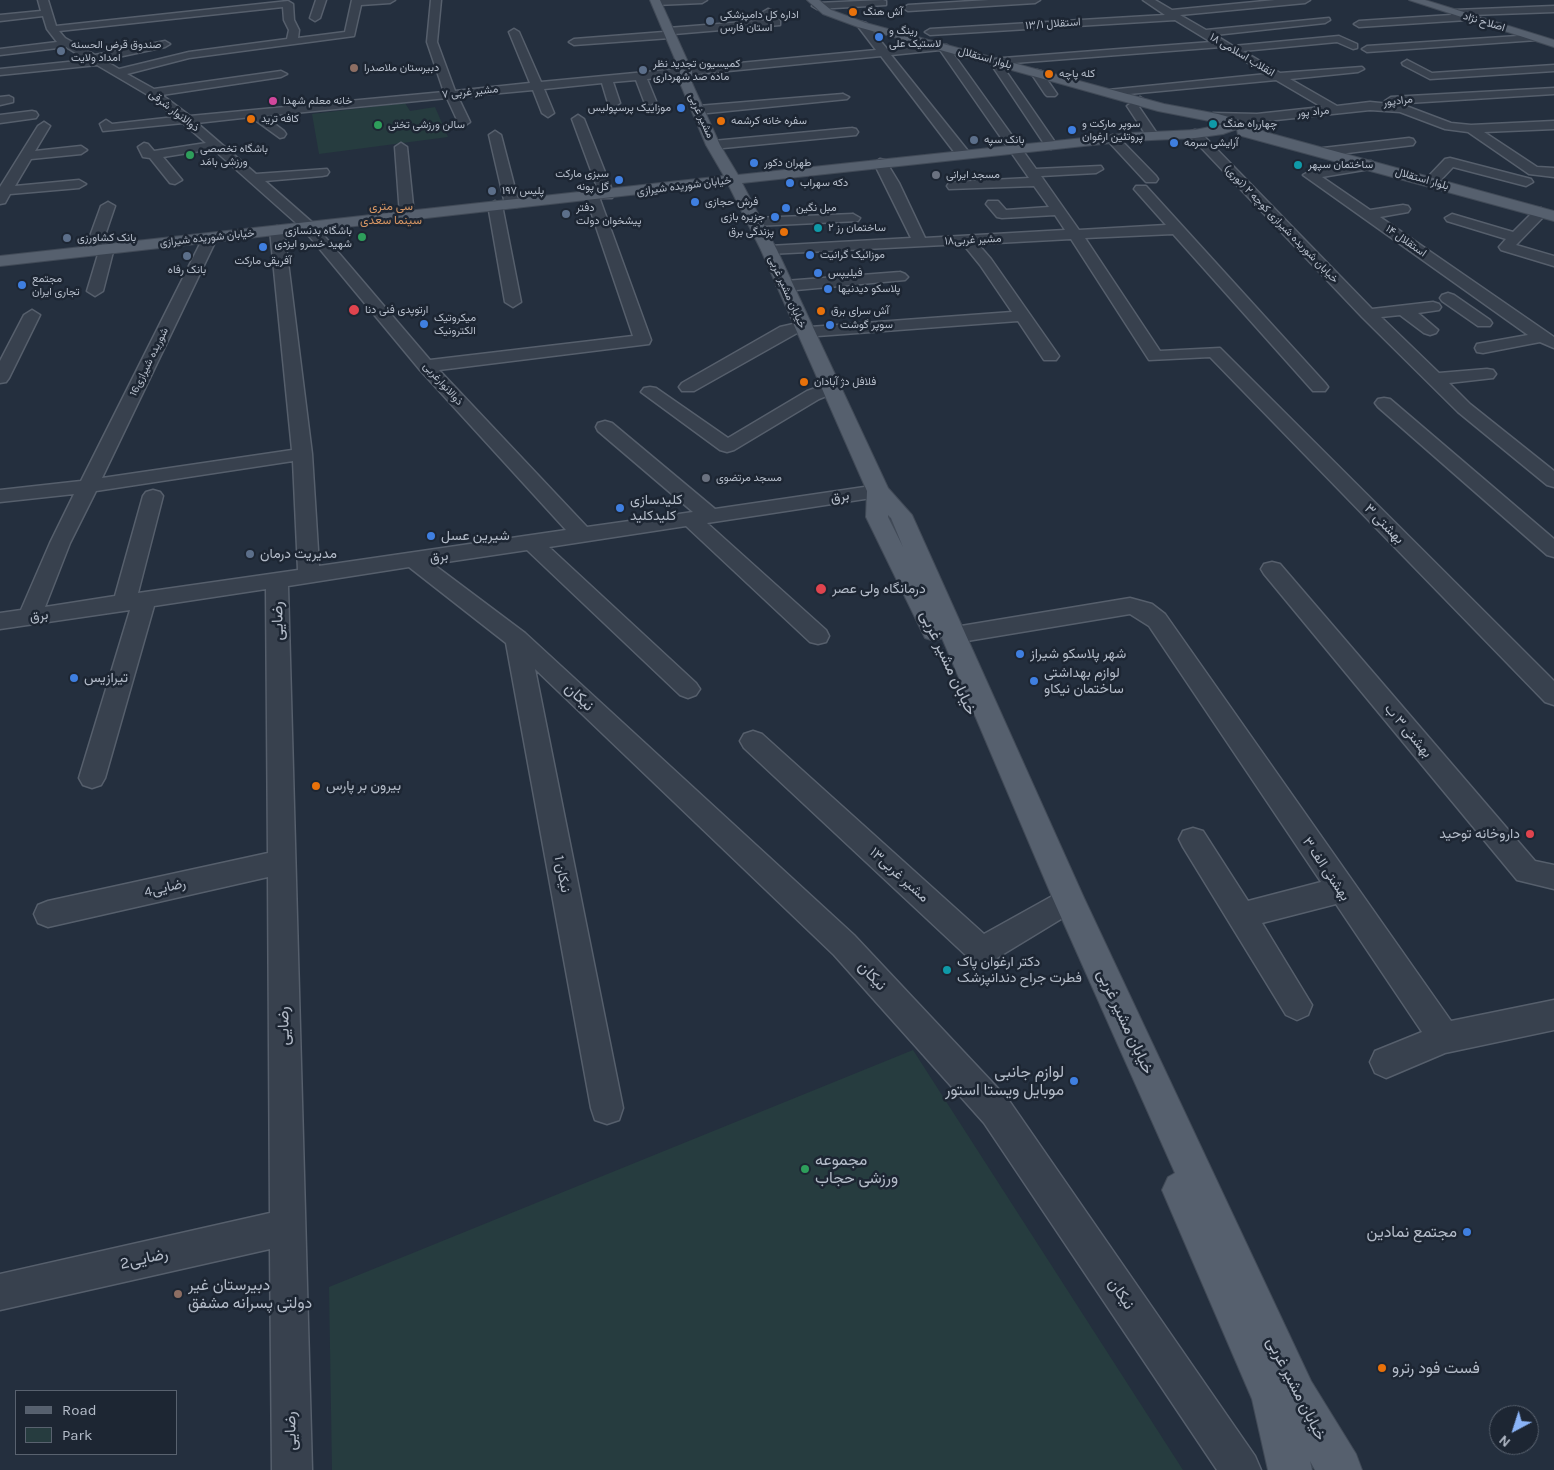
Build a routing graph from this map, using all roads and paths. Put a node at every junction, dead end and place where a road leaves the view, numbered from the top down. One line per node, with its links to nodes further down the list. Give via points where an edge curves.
1 (43, 0): 16 (street, ذوالانوار شرقی)
2 (321, 0): 22 (street)
3 (390, 0): 10 (street)
4 (436, 0): 74 (street, via 432,42)
5 (702, 0): 11 (street)
6 (1035, 0): 14 (street)
7 (1148, 0): 19 (street, ۱۸ انقلاب اسلامی)
8 (1305, 0): 19 (street, ۱۳/۱ استقلال)
9 (1414, 0): 18 (main road, اصلاح نژاد)
10 (356, 1): 34 (street, via 350,34)
11 (656, 1): 31 (main road, مشیر غربی)
12 (815, 3): 13 (street); 27 (main road, بلوار استقلال, via 827,12)
13 (883, 3)
14 (908, 4): 29 (street)
15 (1554, 8): 18 (street)
16 (48, 12): 21 (street); 28 (street, ذوالانوار شرقی)
17 (768, 12): 31 (street, via 776,23)
18 (1455, 13): 20 (main road, اصلاح نژاد)
19 (1173, 15): 29 (street, ۱۳/۱ استقلال); 32 (street, ۱۸ انقلاب اسلامی)
20 (1467, 17): 26 (street); 33 (main road, اصلاح نژاد)
21 (0, 18)
22 (315, 18)
23 (224, 19): 24 (street)
24 (202, 20): 28 (street, via 126,21); 34 (street, via 288,4 289,20 294,30); 35 (street)
25 (1325, 20): 32 (street)
26 (1359, 24)
27 (862, 25): 29 (main road, بلوار استقلال); 48 (street)
28 (52, 29): 35 (street, ذوالانوار شرقی)
29 (925, 30): 44 (main road, بلوار استقلال)
30 (514, 32): 69 (street)
31 (669, 33): 36 (street); 64 (main road, مشیر غربی, via 673,52)
32 (1203, 33): 41 (street, ۱۸ انقلاب اسلامی)
33 (1533, 38): 39 (main road, اصلاح نژاد); 45 (street)
34 (292, 40): 60 (street, via 182,57)
35 (64, 42): 47 (street); 53 (street, ذوالانوار شرقی)
36 (574, 42)
37 (165, 44): 53 (street)
38 (1098, 44): 49 (street)
39 (1554, 44)
40 (1067, 46): 50 (street)
41 (1226, 46): 42 (street, via 1340,39); 46 (street); 57 (street, ۱۸ انقلاب اسلامی)
42 (1353, 46)
43 (823, 47): 51 (street)
44 (944, 47): 48 (street); 54 (main road, بلوار استقلال); 118 (street)
45 (1367, 49)
46 (1149, 50): 49 (street); 52 (street)
47 (0, 52)
48 (886, 52): 51 (street); 121 (street)
49 (1112, 52): 50 (street)
50 (1083, 55): 54 (street); 56 (street)
51 (831, 58): 64 (street)
52 (1164, 60)
53 (96, 61): 59 (street, via 14,77); 60 (street, ذوالانوار شرقی)
54 (994, 61): 61 (main road, بلوار استقلال); 116 (street)
55 (1407, 63): 58 (street, via 1430,76)
56 (1104, 66)
57 (1263, 68): 67 (street, ۱۸ انقلاب اسلامی); 67 (street, via 1356,64)
58 (1554, 68)
59 (0, 72)
60 (118, 73): 73 (street, ذوالانوار شرقی)
61 (1037, 73): 72 (main road, بلوار استقلال); 75 (street)
62 (281, 74): 73 (street)
63 (640, 76): 64 (street, مشیر غربی ۷); 68 (street, مشیر غربی ۷); 77 (street)
64 (686, 77): 66 (street); 82 (main road, مشیر غربی)
65 (1177, 77): 70 (street)
66 (742, 78)
67 (1280, 78): 70 (street); 83 (street, ۱۸ انقلاب اسلامی)
68 (606, 79): 69 (street, مشیر غربی ۷); 79 (street)
69 (536, 85): 74 (street, مشیر غربی ۷); 84 (street)
70 (1191, 86): 72 (street)
71 (1554, 90): 80 (street, مرادپور, via 1384,101)
72 (1108, 92): 78 (main road, بلوار استقلال)
73 (152, 93): 91 (street, ذوالانوار شرقی)
74 (451, 94): 85 (street, مشیر غربی ۷); 95 (street)
75 (1051, 94)
76 (843, 97): 82 (street)
77 (650, 100)
78 (1140, 101): 81 (main road, بلوار استقلال); 105 (street, via 1133,106)
79 (614, 103)
80 (1370, 106): 83 (street, مراد پور); 93 (street, مرادپور, via 1402,109)
81 (1163, 108): 87 (main road, بلوار استقلال); 100 (main road, via 1173,116); 101 (main road, بلوار استقلال)
82 (698, 110): 115 (main road, مشیر غربی)
83 (1335, 110): 89 (street, مراد پور)
84 (548, 113)
85 (254, 114): 91 (street, مشیر غربی ۷); 106 (street)
86 (32, 115): 90 (street)
87 (1213, 117): 89 (street, مراد پور); 97 (main road, بلوار استقلال); 101 (main road, خیابان شوریده شیرازی)
88 (842, 118): 111 (street)
89 (1257, 118): 97 (street, مراد پور)
90 (0, 119)
91 (186, 119): 96 (street, مشیر غربی ۷, via 107,128); 114 (street, ذوالانوار شرقی)
92 (578, 119): 139 (street)
93 (1427, 119): 94 (street); 102 (street, مرادپور)
94 (1393, 121)
95 (464, 122)
96 (106, 124)
97 (1238, 124): 103 (main road, خیابان شوریده شیرازی); 108 (main road, بلوار استقلال)
98 (1553, 125): 102 (street, مرادپور)
99 (44, 126): 123 (street)
100 (1172, 128): 101 (main road, خیابان شوریده شیرازی); 105 (main road, خیابان شوریده شیرازی)
101 (1197, 128): 103 (main road, خیابان شوریده شیرازی); 109 (main road, خیابان شوریده شیرازی); 174 (street, خیابان شوریده شیرازی کوچه ۲ (نوری))
102 (1471, 129): 128 (street, via 1534,171)
103 (1223, 130): 108 (main road, بلوار استقلال)
104 (1289, 131): 108 (street)
105 (1150, 132): 109 (main road, خیابان شوریده شیرازی)
106 (280, 134)
107 (496, 135): 141 (street)
108 (1260, 135): 120 (main road, بلوار استقلال)
109 (1130, 137): 110 (main road, خیابان شوریده شیرازی)
110 (1113, 139): 116 (main road, خیابان شوریده شیرازی); 154 (street)
111 (858, 140): 115 (street); 124 (street)
112 (1409, 142): 120 (street)
113 (142, 145): 122 (street, via 148,154)
114 (216, 145): 122 (street); 129 (street, ذوالانوار شرقی)
115 (714, 145): 132 (main road, مشیر غربی)
116 (1051, 145): 118 (main road, خیابان شوریده شیرازی)
117 (401, 147): 148 (street)
118 (1015, 149): 121 (main road, خیابان شوریده شیرازی); 130 (street)
119 (81, 150): 123 (street)
120 (1323, 152): 125 (main road, بلوار استقلال)
121 (963, 154): 124 (main road, خیابان شوریده شیرازی)
122 (154, 155): 131 (street)
123 (25, 156): 138 (street)
124 (878, 164): 132 (main road, خیابان شوریده شیرازی); 159 (street, via 892,182)
125 (1372, 165): 133 (main road, بلوار استقلال); 149 (street, استقلال ۱۴, via 1310,175)
126 (1096, 170): 130 (street)
127 (322, 172): 129 (street)
128 (1554, 174)
129 (256, 178): 153 (street, ذوالانوار شرقی)
130 (1035, 178): 136 (street); 146 (street)
131 (175, 180)
132 (734, 181): 137 (main road, خیابان شوریده شیرازی); 140 (main road, مشیر غربی)
133 (1431, 182): 134 (street, via 1450,162); 147 (main road, بلوار استقلال)
134 (1526, 182)
135 (80, 184): 138 (street)
136 (954, 186)
137 (673, 188): 139 (main road, خیابان شوریده شیرازی); 140 (main road, via 708,191)
138 (2, 194)
139 (600, 196): 141 (main road, خیابان شوریده شیرازی); 183 (street, via 643,340)
140 (744, 202): 152 (main road, خیابان مشیر غربی)
141 (512, 204): 144 (main road, خیابان شوریده شیرازی)
142 (993, 204): 146 (street, via 1002,214)
143 (108, 206): 161 (street)
144 (495, 206): 148 (main road, خیابان شوریده شیرازی); 169 (street)
145 (1403, 209): 149 (street)
146 (1058, 211): 156 (street)
147 (1548, 214): 160 (street)
148 (407, 215): 153 (main road, خیابان شوریده شیرازی)
149 (1368, 215): 170 (street, استقلال ۱۴)
150 (853, 218): 152 (street)
151 (1452, 218): 160 (street)
152 (755, 222): 162 (main road, خیابان مشیر غربی)
153 (309, 227): 155 (main road, خیابان شوریده شیرازی); 183 (street, ذوالانوارغربی)
154 (1177, 229): 156 (street, مشیر غربی۱۸); 188 (street)
155 (277, 230): 157 (main road, خیابان شوریده شیرازی); 193 (street)
156 (1076, 234): 158 (street, مشیر غربی۱۸, via 1021,232); 214 (street, بهشتی ۳, via 1155,356 1214,352)
157 (210, 238): 161 (main road, خیابان شوریده شیرازی); 195 (street, شوریده شیرازی16)
158 (967, 240): 159 (street, مشیر غربی۱۸); 176 (street, via 986,262)
159 (920, 242): 162 (street, مشیر غربی۱۸)
160 (1511, 242): 164 (street)
161 (99, 249): 163 (main road, خیابان شوریده شیرازی); 167 (street)
162 (768, 250): 166 (main road, خیابان مشیر غربی)
163 (0, 260)
164 (1554, 261)
165 (900, 277): 166 (street)
166 (785, 286): 178 (main road, خیابان مشیر غربی)
167 (94, 291)
168 (1448, 298): 172 (street)
169 (513, 302)
170 (1495, 304): 172 (street); 180 (street, استقلال ۱۴)
171 (1432, 307): 173 (street)
172 (1463, 309): 177 (street)
173 (1403, 310): 174 (street); 179 (street)
174 (1368, 314): 186 (street, خیابان شوریده شیرازی کوچه ۲ (نوری))
175 (32, 315): 185 (street)
176 (1021, 316): 178 (street); 182 (street)
177 (1484, 323)
178 (803, 329): 187 (street, via 786,331); 189 (main road, خیابان مشیر غربی)
179 (1430, 330)
180 (1548, 340): 181 (street)
181 (1483, 348)
182 (1050, 356)
183 (426, 366): 200 (street, ذوالانوارغربی)
184 (1487, 374): 186 (street)
185 (0, 378)
186 (1435, 379): 194 (street, خیابان شوریده شیرازی کوچه ۲ (نوری), via 1464,408)
187 (688, 387)
188 (1319, 387)
189 (830, 388): 190 (street, via 727,446); 196 (main road, خیابان مشیر غربی)
190 (650, 392)
191 (1384, 403): 202 (street)
192 (605, 427): 199 (street)
193 (302, 454): 195 (street); 205 (street)
194 (1554, 481)
195 (88, 486): 197 (street); 208 (street, شوریده شیرازی16, via 60,543)
196 (878, 491): 199 (street, برق); 210 (main road, خیابان مشیر غربی, via 901,515); 221 (main road, خیابان مشیر غربی, via 877,516 952,668)
197 (0, 496)
198 (154, 496): 207 (street)
199 (702, 519): 200 (street, برق); 211 (street)
200 (583, 536): 201 (street, برق)
201 (533, 544): 203 (street, برق); 213 (street)
202 (1554, 550)
203 (415, 561): 205 (street, برق); 212 (street, نیکان)
204 (1272, 569): 219 (street, بهشتی ۳ ب, via 1527,871)
205 (309, 577): 206 (street, برق)
206 (277, 581): 207 (street, برق); 218 (street, رضایی)
207 (134, 603): 208 (street, برق); 216 (street)
208 (30, 618): 209 (street, برق)
209 (0, 620)
210 (955, 635): 220 (street, بهشتی الف ۳, via 1130,606 1144,610 1157,620); 234 (main road, خیابان مشیر غربی, via 1069,898 1296,1396)
211 (818, 636)
212 (517, 639): 228 (street, نیکان 1); 232 (street, نیکان, via 844,945 996,1111)
213 (688, 689)
214 (1554, 696)
215 (753, 741): 221 (street, مشیر غربی۱۳, via 982,951)
216 (92, 778)
217 (1193, 839): 223 (street)
218 (282, 862): 222 (street, 4رضایی); 229 (street, رضایی)
219 (1554, 877)
220 (1340, 890): 223 (street); 226 (street, بهشتی الف ۳)
221 (1056, 907): 233 (main road, خیابان مشیر غربی, via 1273,1398)
222 (48, 914)
223 (1241, 916): 224 (street)
224 (1297, 1005)
225 (1554, 1015): 226 (street)
226 (1444, 1038): 227 (street)
227 (1386, 1062)
228 (607, 1108)
229 (288, 1227): 230 (street, 2رضایی); 231 (street, رضایی)
230 (0, 1292)
231 (292, 1470)
232 (1241, 1470)
233 (1290, 1470)
234 (1340, 1470)

